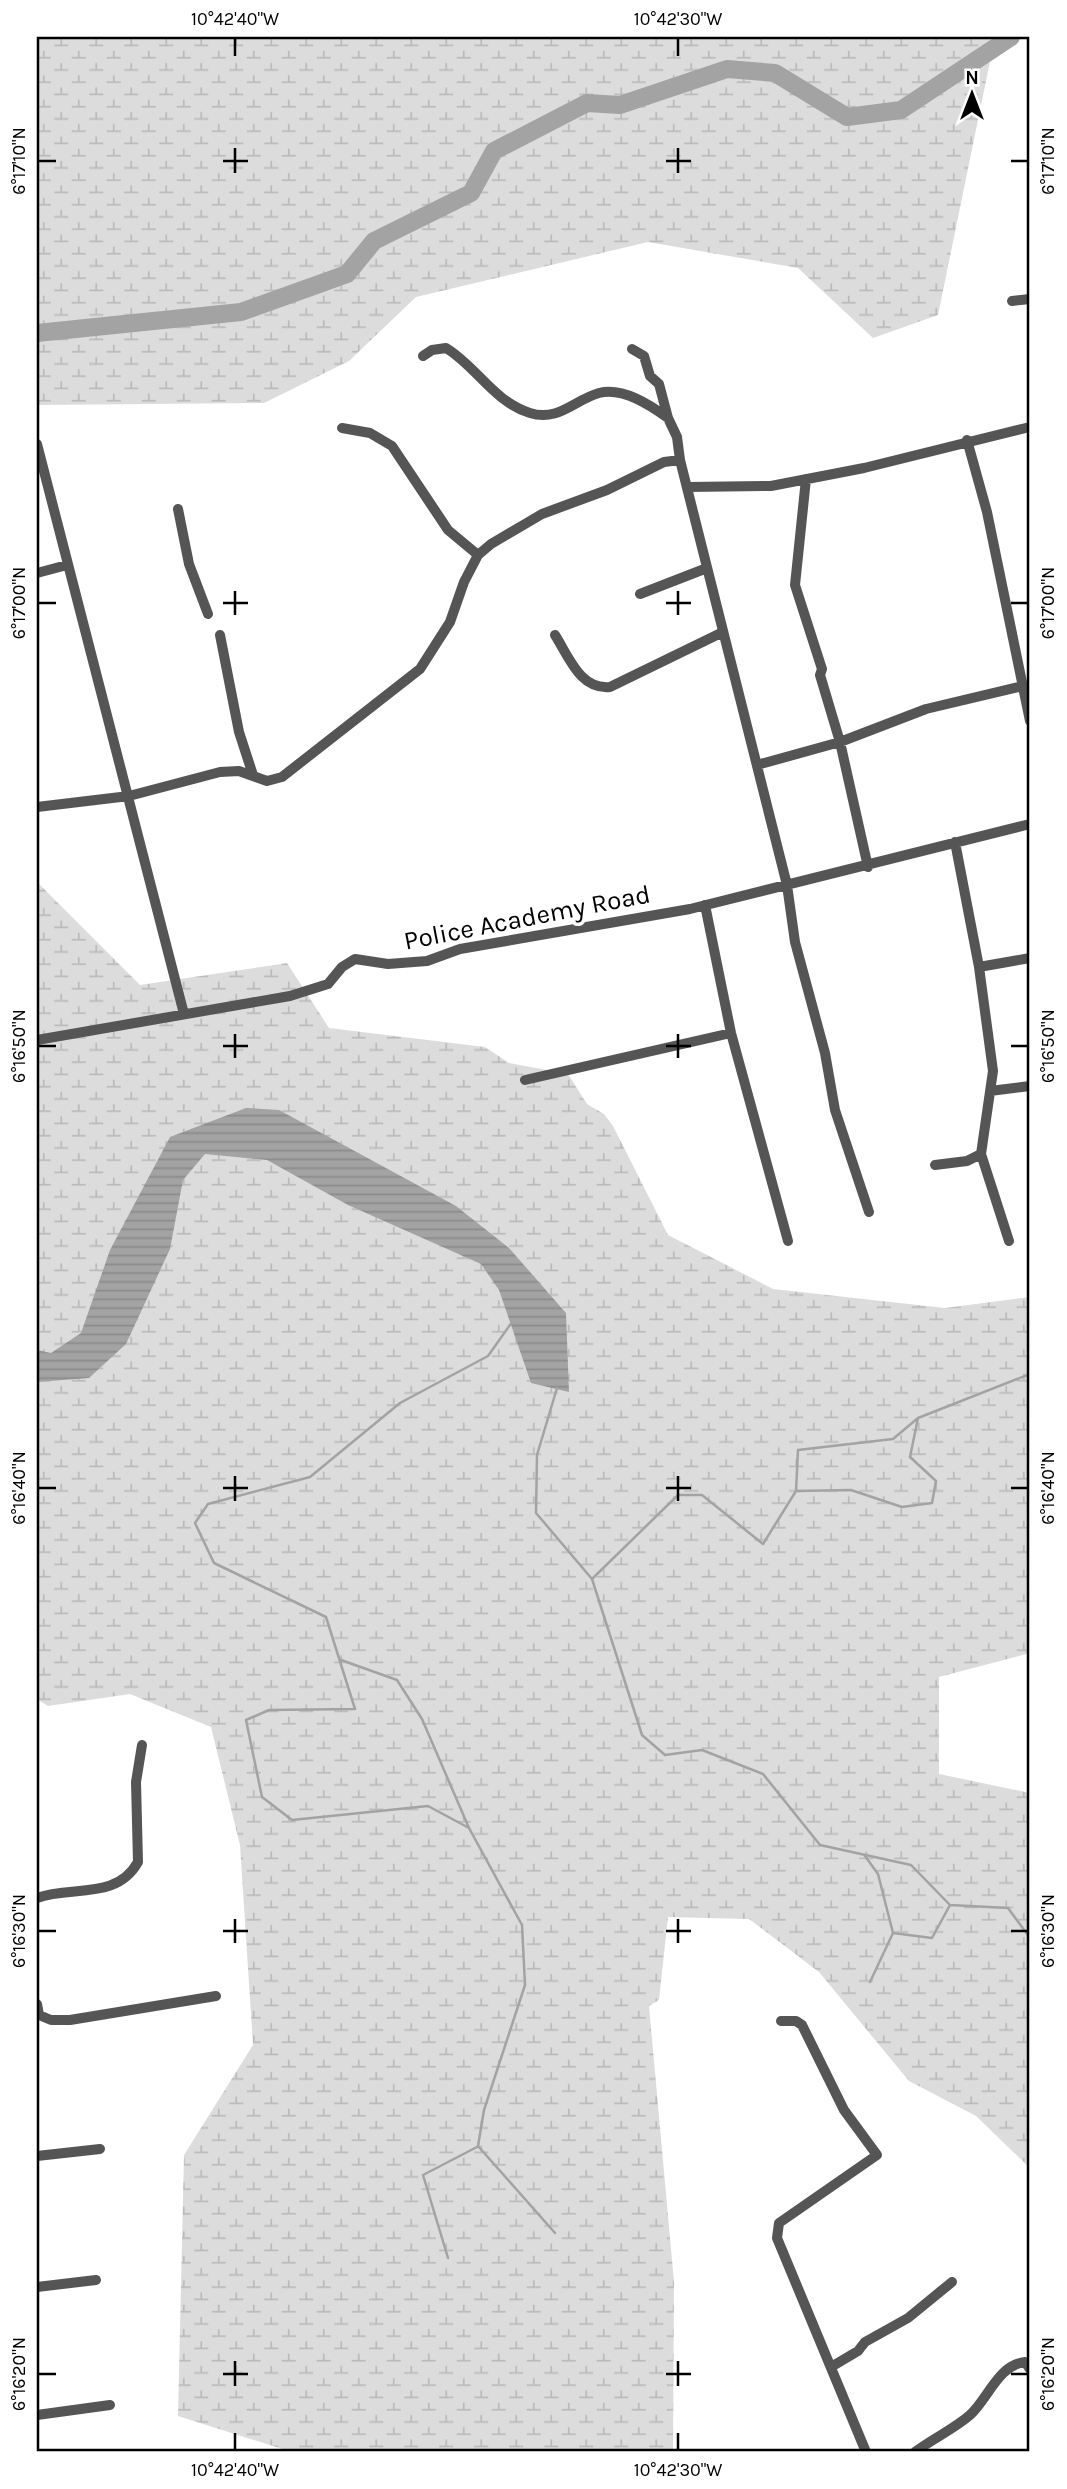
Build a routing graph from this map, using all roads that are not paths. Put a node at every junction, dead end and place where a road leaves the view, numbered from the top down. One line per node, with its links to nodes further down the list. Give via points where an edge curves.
1 (1030, 299): 2 (street)
2 (1012, 302)
3 (632, 349): 5 (street, via 645,356)
4 (423, 356): 5 (street, via 446,348 503,398 528,413 552,416 599,393 614,392 643,401)
5 (668, 418): 10 (street)
6 (1030, 426): 8 (street)
7 (342, 428): 14 (street, via 370,433 392,446 447,530)
8 (967, 440): 11 (street); 23 (street, via 987,512)
9 (37, 444): 15 (street)
10 (680, 460): 12 (street); 14 (street, via 664,462 607,491 542,514)
11 (806, 480): 12 (street, via 771,486); 25 (street, via 795,585)
12 (688, 487): 16 (street)
13 (178, 509): 19 (street, via 189,564)
14 (478, 555): 27 (street, via 450,622 420,669 282,777 267,781)
15 (67, 565): 17 (street); 28 (street)
16 (707, 568): 18 (street); 20 (street)
17 (37, 573)
18 (640, 594)
19 (208, 614)
20 (723, 632): 22 (street, via 610,687 598,688 581,677); 26 (street)
21 (220, 635): 27 (street, via 239,732)
22 (555, 635)
23 (1023, 686): 24 (street); 25 (street, via 926,709)
24 (1030, 720)
25 (840, 742): 26 (street); 32 (street)
26 (757, 765): 33 (street)
27 (253, 775): 28 (street, via 220,772)
28 (129, 796): 29 (street); 37 (street)
29 (37, 807)
30 (1030, 824): 31 (street, Police Academy Road)
31 (955, 842): 32 (street, Police Academy Road); 36 (street)
32 (868, 867): 33 (street, Police Academy Road)
33 (787, 885): 34 (street, Police Academy Road); 45 (street, via 795,942 825,1053 835,1111)
34 (705, 905): 37 (street, Police Academy Road, via 460,949 426,961 388,964 355,959 328,984 290,996); 38 (street)
35 (1030, 958): 36 (street)
36 (979, 967): 42 (street, via 993,1071)
37 (184, 1014): 39 (street, Police Academy Road)
38 (731, 1033): 40 (street); 46 (street)
39 (37, 1041)
40 (525, 1080)
41 (1030, 1086): 42 (street)
42 (990, 1091): 43 (street)
43 (981, 1154): 44 (street, via 967,1161); 47 (street)
44 (935, 1165)
45 (869, 1212)
46 (788, 1241)
47 (1009, 1241)
48 (142, 1745): 49 (street, via 136,1782 138,1862 132,1873 110,1886)
49 (37, 1898)
50 (216, 1996): 51 (street, via 70,2020 39,2015)
51 (37, 2004)
52 (781, 2021): 58 (street, via 802,2025 844,2110 877,2155 779,2224 777,2238)
53 (100, 2149): 54 (street)
54 (37, 2156)
55 (96, 2280): 57 (street)
56 (952, 2282): 58 (street, via 908,2318)
57 (37, 2287)
58 (831, 2367): 62 (street)
59 (1030, 2369): 63 (street, via 1025,2362 1017,2364 991,2385 969,2416)
60 (110, 2405): 61 (street)
61 (37, 2415)
62 (866, 2452)
63 (915, 2452)

